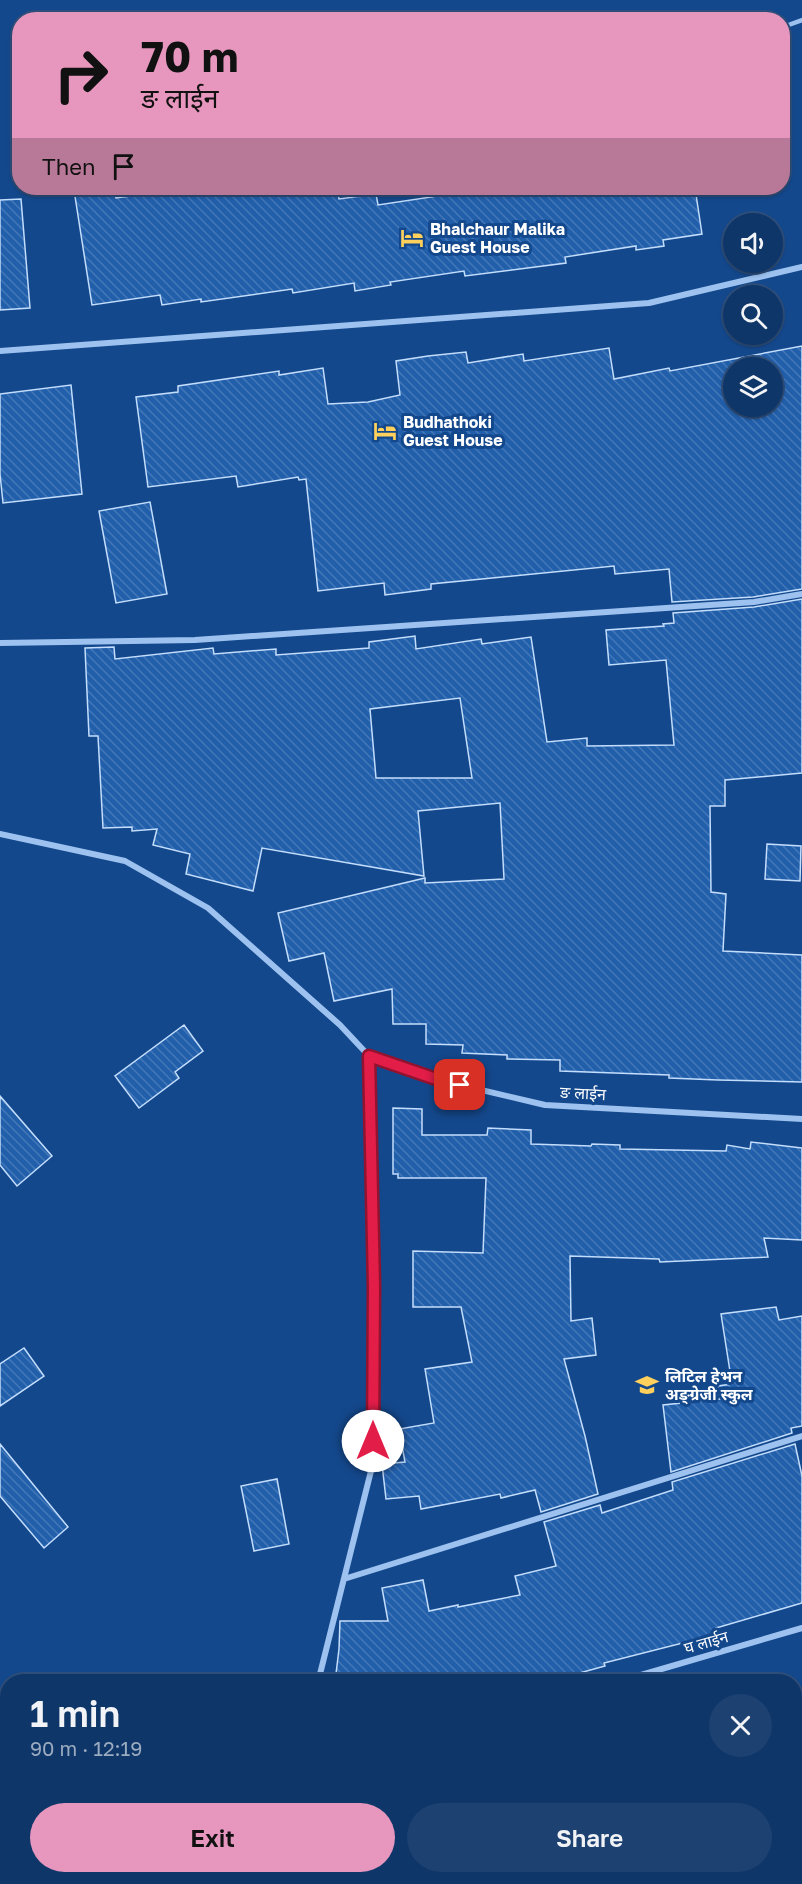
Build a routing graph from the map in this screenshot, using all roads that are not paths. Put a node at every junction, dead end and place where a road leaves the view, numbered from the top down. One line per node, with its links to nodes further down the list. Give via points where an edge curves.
1 (802, 267): 2 (street, via 649,303)
2 (0, 351)
3 (802, 594): 4 (street, via 754,602 195,640)
4 (0, 643)
5 (0, 834): 6 (street, via 125,861 208,908 340,1025)
6 (369, 1056): 7 (street, ङ लाईन, via 439,1080 545,1104); 9 (street, via 373,1463)
7 (802, 1119)
8 (802, 1436): 9 (street)
9 (344, 1579): 11 (street)
10 (802, 1628): 12 (street, घ लाईन)
11 (320, 1674)
12 (644, 1674)

